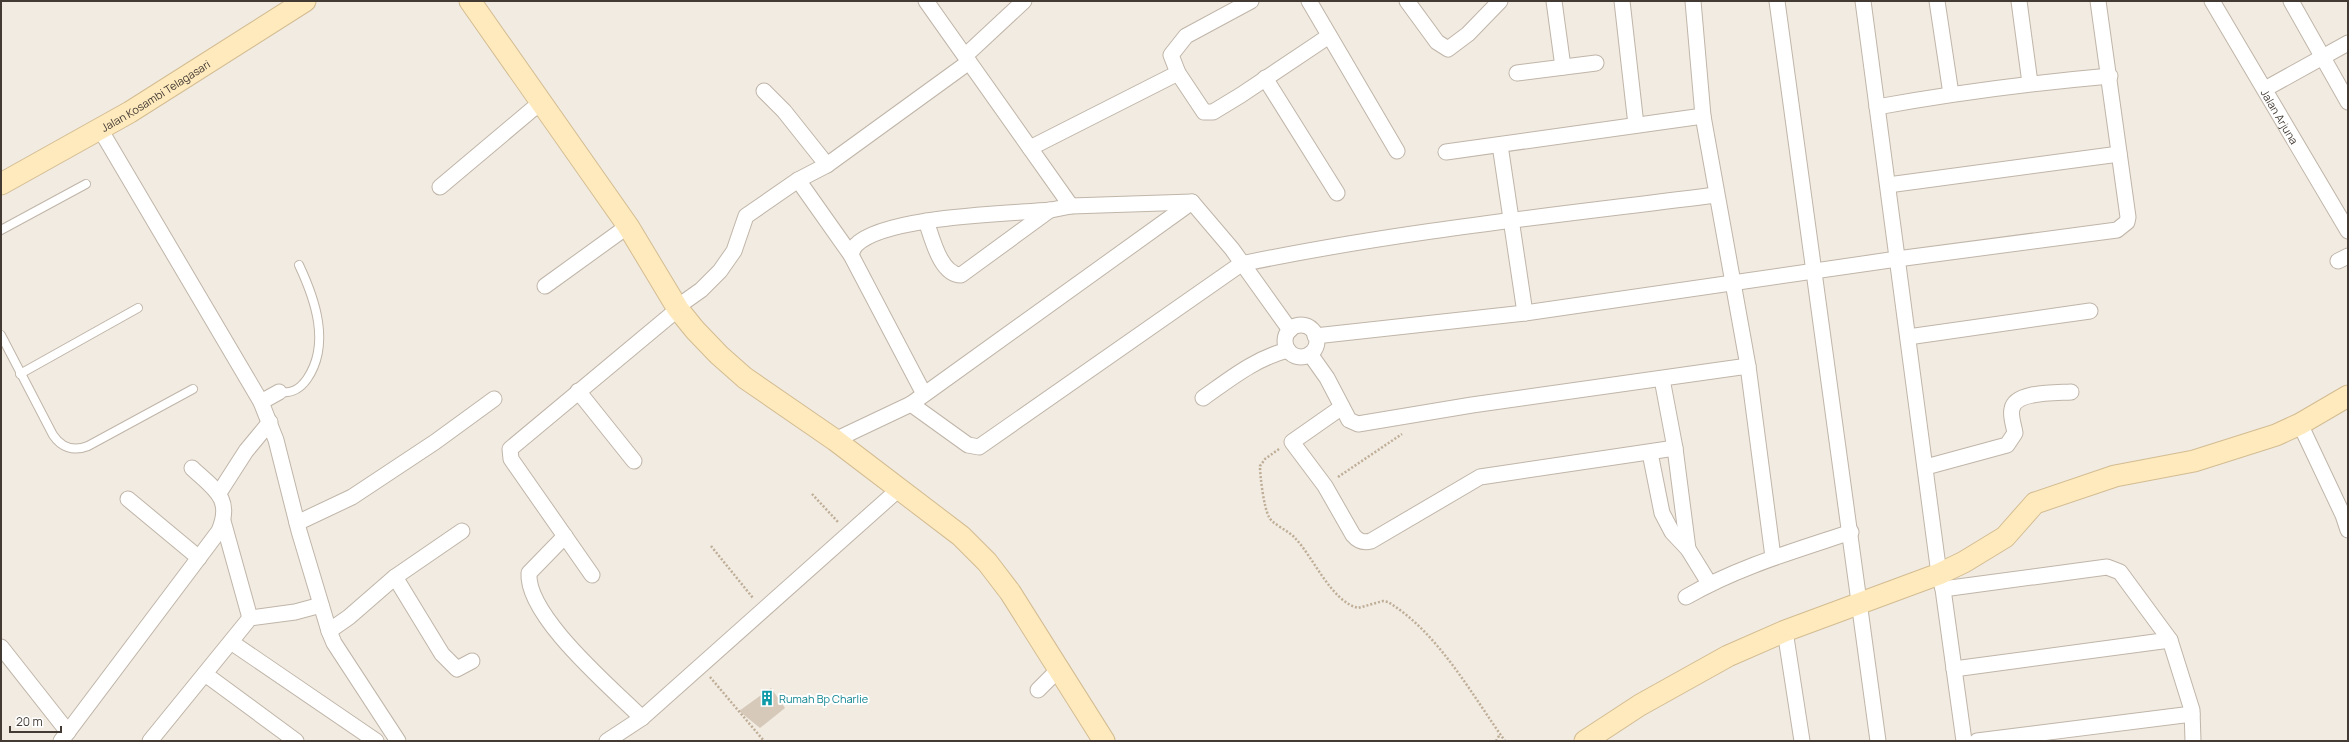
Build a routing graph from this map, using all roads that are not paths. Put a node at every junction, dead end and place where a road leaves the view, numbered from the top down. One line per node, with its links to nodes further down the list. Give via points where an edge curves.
1 (305, 1): 38 (street, Jalan Kosambi Telagasari)
2 (470, 1): 33 (street)
3 (926, 1): 21 (street)
4 (1024, 1): 21 (street)
5 (1251, 1): 25 (street, via 1186,36 1171,55)
6 (1309, 1): 19 (street)
7 (1407, 1): 8 (street, via 1437,42 1448,49 1468,34)
8 (1500, 1)
9 (1554, 1): 24 (street)
10 (1622, 1): 37 (street)
11 (1693, 1): 36 (street)
12 (1777, 1): 64 (street)
13 (1863, 1): 35 (street)
14 (1937, 1): 32 (street)
15 (2019, 1): 29 (street)
16 (2098, 1): 27 (street)
17 (2212, 1): 30 (street, Jalan Arjuna)
18 (2291, 1): 22 (street)
19 (1329, 36): 28 (street); 41 (street)
20 (2348, 42): 22 (street)
21 (968, 58): 40 (street); 44 (street)
22 (2321, 58): 30 (street); 34 (street)
23 (1596, 63): 24 (street)
24 (1563, 67): 26 (street)
25 (1178, 73): 28 (street, via 1204,112 1212,112); 40 (street)
26 (1517, 74)
27 (2110, 76): 29 (street); 43 (street)
28 (1265, 78): 50 (street)
29 (2030, 83): 32 (street)
30 (2265, 89): 59 (street, Jalan Arjuna)
31 (764, 91): 44 (street, via 784,111)
32 (1951, 94): 35 (street)
33 (541, 102): 49 (street); 57 (street)
34 (2348, 102)
35 (1877, 107): 48 (street)
36 (1703, 116): 37 (street); 51 (street)
37 (1636, 124): 39 (street)
38 (100, 129): 46 (street, Jalan Kosambi Telagasari); 88 (street)
39 (1500, 145): 42 (street); 56 (street)
40 (1030, 148): 53 (street)
41 (1397, 151)
42 (1446, 152)
43 (2119, 154): 48 (street); 61 (street, via 2128,217 2127,222 2117,230)
44 (827, 165): 45 (street)
45 (798, 180): 60 (street); 68 (street, via 746,216 734,250 720,270 701,290)
46 (1, 184)
47 (86, 184): 58 (lane)
48 (1888, 185): 61 (street)
49 (440, 188)
50 (1337, 193)
51 (1716, 195): 56 (street); 65 (street)
52 (1192, 202): 53 (street); 62 (street, via 1232,248); 84 (street)
53 (1071, 206): 54 (street)
54 (1050, 210): 55 (street); 55 (street, via 961,275 952,273 942,261)
55 (926, 221): 60 (street, via 871,235 855,246)
56 (1511, 221): 62 (street, via 1291,254); 70 (street)
57 (628, 226): 66 (street); 68 (street)
58 (1, 230)
59 (2348, 231)
60 (851, 256): 84 (street)
61 (1897, 259): 64 (street); 74 (street)
62 (1241, 264): 71 (street); 89 (street, via 979,447 968,446)
63 (299, 265): 82 (lane, via 311,292 316,312 319,345 312,372 303,385 292,392)
64 (1813, 272): 65 (street); 106 (street)
65 (1732, 284): 70 (street); 77 (street)
66 (545, 286)
67 (138, 308): 78 (lane)
68 (677, 308): 81 (street); 93 (street, via 712,349 734,369)
69 (2090, 311): 74 (street)
70 (1525, 313): 73 (street)
71 (1290, 330): 73 (street, via 1296,326 1304,326); 75 (street, via 1285,340)
72 (1, 335): 78 (lane)
73 (1316, 336): 76 (street, via 1315,348)
74 (1908, 338): 97 (street)
75 (1288, 350): 76 (street, via 1296,356); 86 (street, via 1271,354 1244,369)
76 (1310, 354): 90 (street, via 1327,378)
77 (1748, 366): 79 (street); 109 (street)
78 (20, 374): 80 (lane, via 57,441 62,446 74,449 88,446)
79 (1662, 379): 90 (street, via 1472,405 1364,423 1350,420); 94 (street)
80 (193, 389)
81 (578, 391): 96 (street); 107 (street, via 510,449 509,453)
82 (279, 392): 88 (street)
83 (2071, 392): 97 (street, via 2040,394 2019,399 2011,410 2015,433 2007,445)
84 (924, 394): 89 (street)
85 (2348, 396): 92 (street)
86 (1203, 398)
87 (494, 399): 103 (street, via 352,497)
88 (261, 402): 91 (street)
89 (911, 404): 93 (street)
90 (1342, 407): 95 (street, via 1292,442 1325,486 1359,541 1368,542 1480,477)
91 (270, 422): 100 (street, via 246,451); 103 (street)
92 (2300, 424): 104 (street); 113 (street, via 2276,435 2194,461 2115,476 2035,504 2005,537)
93 (835, 440): 99 (street)
94 (1675, 448): 95 (street); 108 (street)
95 (1650, 453): 108 (street, via 1662,513 1672,532)
96 (634, 461)
97 (1926, 467): 113 (street)
98 (192, 468): 100 (street)
99 (899, 489): 126 (street, via 961,536 987,562 1010,592); 130 (street)
100 (219, 493): 102 (street, via 224,510)
101 (128, 499): 110 (street)
102 (223, 521): 110 (street); 118 (street)
103 (297, 523): 117 (street)
104 (2348, 530)
105 (462, 531): 112 (street)
106 (1850, 532): 109 (street); 116 (street)
107 (566, 536): 111 (street); 130 (street, via 529,574 528,582 533,596 557,633)
108 (1688, 549): 114 (street)
109 (1773, 557): 114 (street)
110 (199, 558): 131 (street)
111 (592, 575)
112 (395, 576): 119 (street, via 349,617); 124 (street, via 442,654 457,669)
113 (1941, 581): 116 (street); 121 (street, via 2108,568 2123,575); 125 (street)
114 (1709, 583): 115 (street)
115 (1686, 597)
116 (1859, 604): 120 (street); 140 (street)
117 (321, 605): 118 (street, via 306,610); 119 (street)
118 (250, 618): 122 (street)
119 (329, 631): 135 (street, via 334,643)
120 (1785, 631): 138 (street, via 1728,656 1640,705); 139 (street)
121 (2170, 640): 125 (street); 129 (street)
122 (231, 642): 127 (street); 134 (street)
123 (1, 647): 131 (street)
124 (472, 661)
125 (1954, 669): 141 (street)
126 (1058, 670): 128 (street); 137 (street)
127 (205, 674): 132 (street); 133 (street)
128 (1038, 690)
129 (2192, 714): 142 (street); 143 (street)
130 (642, 718): 136 (street)
131 (64, 736)
132 (158, 739)
133 (296, 741)
134 (376, 741)
135 (398, 741)
136 (607, 741)
137 (1104, 741)
138 (1585, 741)
139 (1802, 741)
140 (1878, 741)
141 (1964, 741)
142 (1976, 741)
143 (2192, 741)

